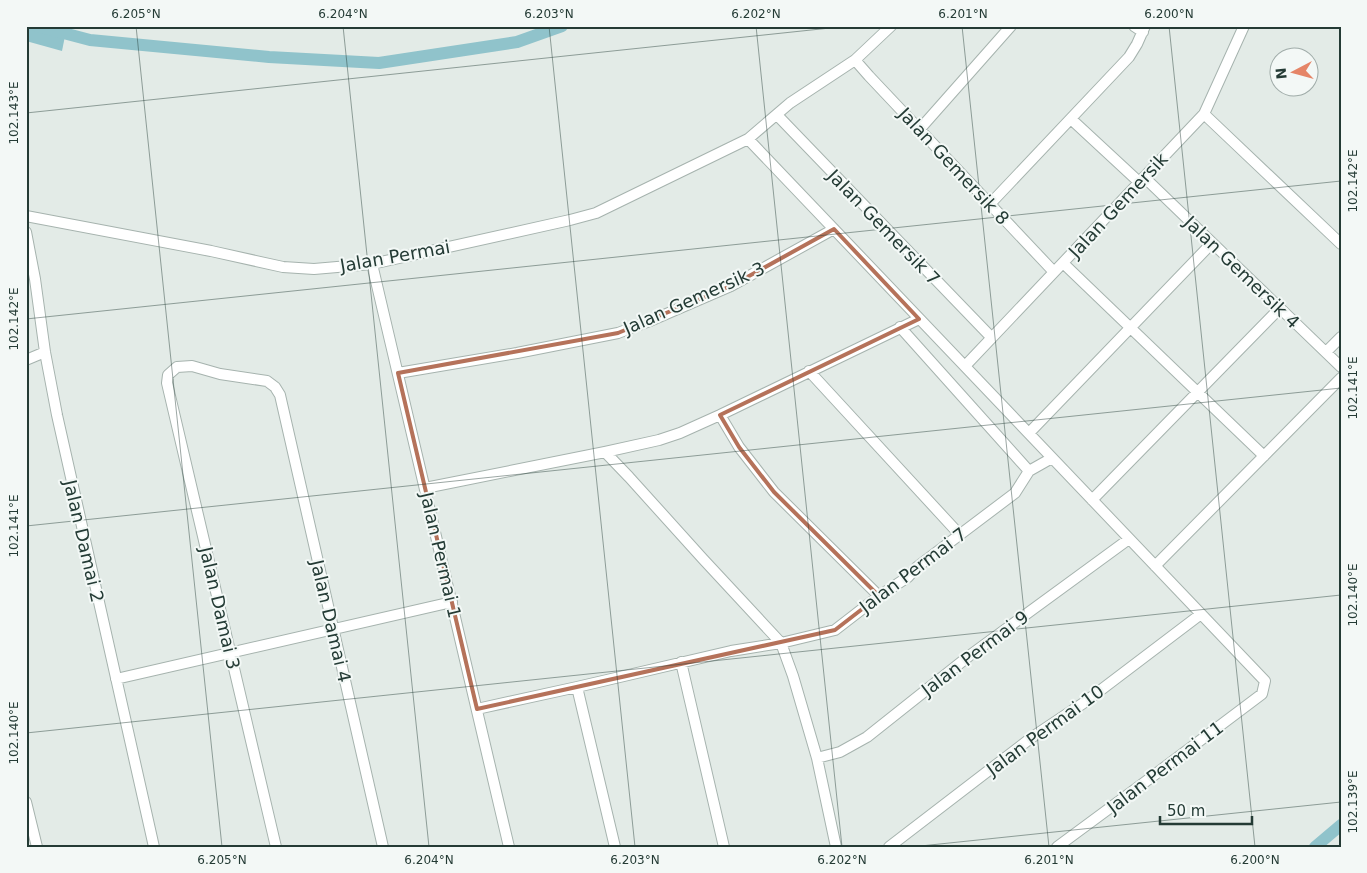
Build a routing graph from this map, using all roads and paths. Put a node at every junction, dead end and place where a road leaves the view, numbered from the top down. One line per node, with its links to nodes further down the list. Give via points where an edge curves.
1 (891, 26): 5 (street, Jalan Permai)
2 (1011, 26): 9 (street)
3 (1244, 26): 6 (street, Jalan Gemersik)
4 (1141, 28): 8 (street, via 1129,57)
5 (855, 60): 7 (street, Jalan Permai); 9 (street, Jalan Gemersik 8)
6 (1204, 114): 11 (street, Jalan Gemersik); 17 (street)
7 (777, 115): 10 (street, Jalan Permai); 26 (street, Jalan Gemersik 7)
8 (1071, 118): 11 (street, Jalan Gemersik 4); 12 (street)
9 (920, 130): 12 (street, Jalan Gemersik 8)
10 (748, 139): 14 (street); 19 (street, Jalan Permai, via 596,213)
11 (1141, 180): 16 (street, Jalan Gemersik 4); 18 (street, Jalan Gemersik)
12 (990, 204): 20 (street, Jalan Gemersik 8)
13 (26, 216): 19 (street, Jalan Permai, via 283,267 314,269)
14 (834, 229): 22 (street); 33 (street, Jalan Gemersik 3, via 731,286 618,333)
15 (26, 232): 27 (street, Jalan Damai 2)
16 (1212, 243): 21 (street, Jalan Gemersik 4); 24 (street)
17 (1341, 244)
18 (1063, 263): 20 (street, Jalan Gemersik); 24 (street)
19 (372, 264): 33 (street, Jalan Permai 1)
20 (1054, 272): 26 (street, Jalan Gemersik)
21 (1280, 308): 28 (street, Jalan Gemersik 4); 35 (street)
22 (920, 319): 23 (street); 30 (street)
23 (900, 327): 32 (street); 42 (street)
24 (1131, 328): 35 (street); 38 (street)
25 (1341, 337): 28 (street)
26 (992, 338): 30 (street, Jalan Gemersik)
27 (45, 352): 29 (street); 55 (street, Jalan Damai 2)
28 (1326, 352): 31 (street, Jalan Gemersik 4)
29 (26, 360)
30 (965, 366): 38 (street)
31 (1341, 367)
32 (810, 371): 37 (street); 45 (street)
33 (398, 373): 43 (street, Jalan Permai 1)
34 (1341, 378): 40 (street)
35 (1198, 392): 40 (street); 44 (street)
36 (280, 395): 51 (street, Jalan Damai 4); 53 (street, Jalan Damai 3, via 267,382 192,366 177,367 168,375 167,383)
37 (720, 415): 39 (street, via 659,440); 48 (street, via 739,447 774,492)
38 (1029, 433): 41 (street)
39 (605, 452): 43 (street); 52 (street)
40 (1264, 456): 47 (street)
41 (1052, 458): 42 (street, Jalan Permai 7); 44 (street)
42 (1029, 471): 45 (street, Jalan Permai 7, via 1015,493)
43 (425, 488): 49 (street, Jalan Permai 1)
44 (1092, 500): 46 (street)
45 (960, 535): 48 (street, Jalan Permai 7)
46 (1129, 539): 47 (street); 58 (street, Jalan Permai 9, via 969,656 867,737 840,752)
47 (1155, 566): 50 (street)
48 (879, 596): 52 (street, Jalan Permai 7, via 835,630)
49 (452, 602): 51 (street); 57 (street, Jalan Permai 1)
50 (1201, 614): 68 (street, Jalan Permai 10); 69 (street, Jalan Permai 11, via 1265,681 1262,694)
51 (333, 629): 53 (street); 63 (street, Jalan Damai 4)
52 (781, 642): 54 (street, Jalan Permai 7); 58 (street)
53 (230, 653): 55 (street); 62 (street, Jalan Damai 3)
54 (681, 662): 56 (street, Jalan Permai 7); 66 (street)
55 (116, 678): 61 (street, Jalan Damai 2)
56 (577, 687): 57 (street, Jalan Permai 7); 65 (street)
57 (477, 709): 64 (street, Jalan Permai 1)
58 (817, 758): 67 (street)
59 (26, 802): 60 (street)
60 (37, 847)
61 (154, 847)
62 (276, 847)
63 (383, 847)
64 (509, 847)
65 (615, 847)
66 (724, 847)
67 (836, 847)
68 (889, 847)
69 (1057, 847)

